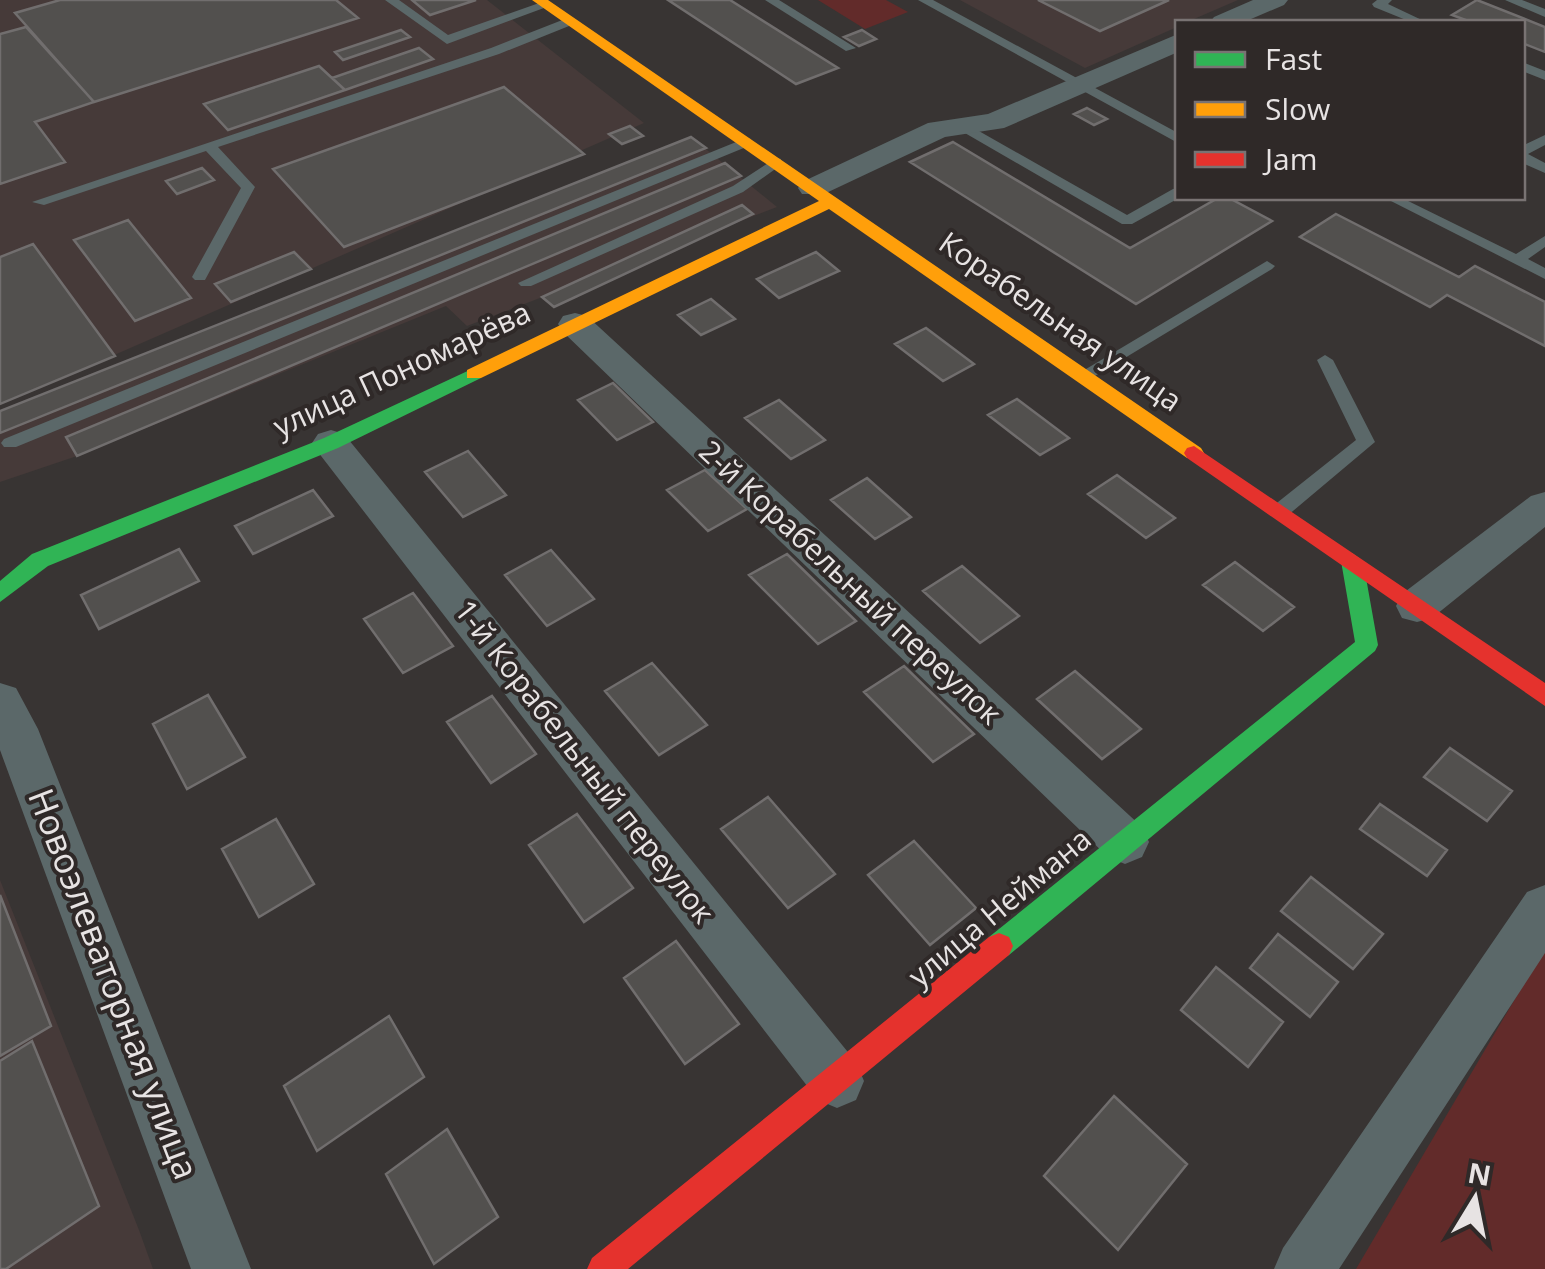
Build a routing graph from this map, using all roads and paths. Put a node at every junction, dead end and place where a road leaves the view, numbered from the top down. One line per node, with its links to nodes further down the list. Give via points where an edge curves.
1 (392, 0): 7 (lane, via 447,40)
2 (771, 0): 13 (lane)
3 (924, 0): 14 (lane)
4 (1275, 0): 9 (street)
5 (1386, 0): 10 (lane, via 1378,4)
6 (1510, 0): 8 (lane)
7 (542, 2): 11 (street, Корабельная улица)
8 (1545, 14)
9 (1228, 20)
10 (1415, 20)
11 (570, 22): 17 (street, Корабельная улица); 18 (lane)
12 (1175, 43): 14 (street, улица Пономарёва)
13 (850, 48)
14 (1080, 85): 15 (street, улица Пономарёва, via 994,122); 16 (lane)
15 (964, 126): 20 (lane, via 1127,220); 21 (street, улица Пономарёва, via 938,129)
16 (1175, 138)
17 (746, 142): 19 (street, Корабельная улица); 33 (lane)
18 (209, 146): 23 (lane); 28 (lane, via 248,188)
19 (776, 162): 21 (street, Корабельная улица); 29 (lane, via 738,189)
20 (1175, 194)
21 (823, 195): 30 (street, улица Пономарёва); 32 (street, Корабельная улица)
22 (1396, 200): 25 (lane)
23 (39, 202)
24 (1545, 240): 25 (lane)
25 (1517, 260): 27 (lane)
26 (1267, 266): 32 (lane)
27 (1545, 274)
28 (200, 277)
29 (526, 283)
30 (574, 324): 34 (street, улица Пономарёва); 42 (street, 2-й Корабельный переулок)
31 (1325, 360): 36 (lane, via 1366,442)
32 (1084, 376): 36 (street, Корабельная улица)
33 (10, 443)
34 (331, 443): 38 (street, улица Пономарёва, via 40,560); 44 (street, 1-й Корабельный переулок)
35 (1545, 506): 39 (street)
36 (1280, 511): 37 (street, Корабельная улица)
37 (1352, 561): 39 (street, Корабельная улица); 42 (street, улица Неймана, via 1367,645)
38 (0, 593)
39 (1416, 606): 40 (street, Корабельная улица)
40 (1545, 696)
41 (5, 722): 45 (street, Новоэлеваторная улица)
42 (1125, 842): 44 (street, улица Неймана)
43 (1545, 909): 47 (street)
44 (837, 1081): 46 (street, улица Неймана)
45 (222, 1269)
46 (603, 1269)
47 (1304, 1269)

